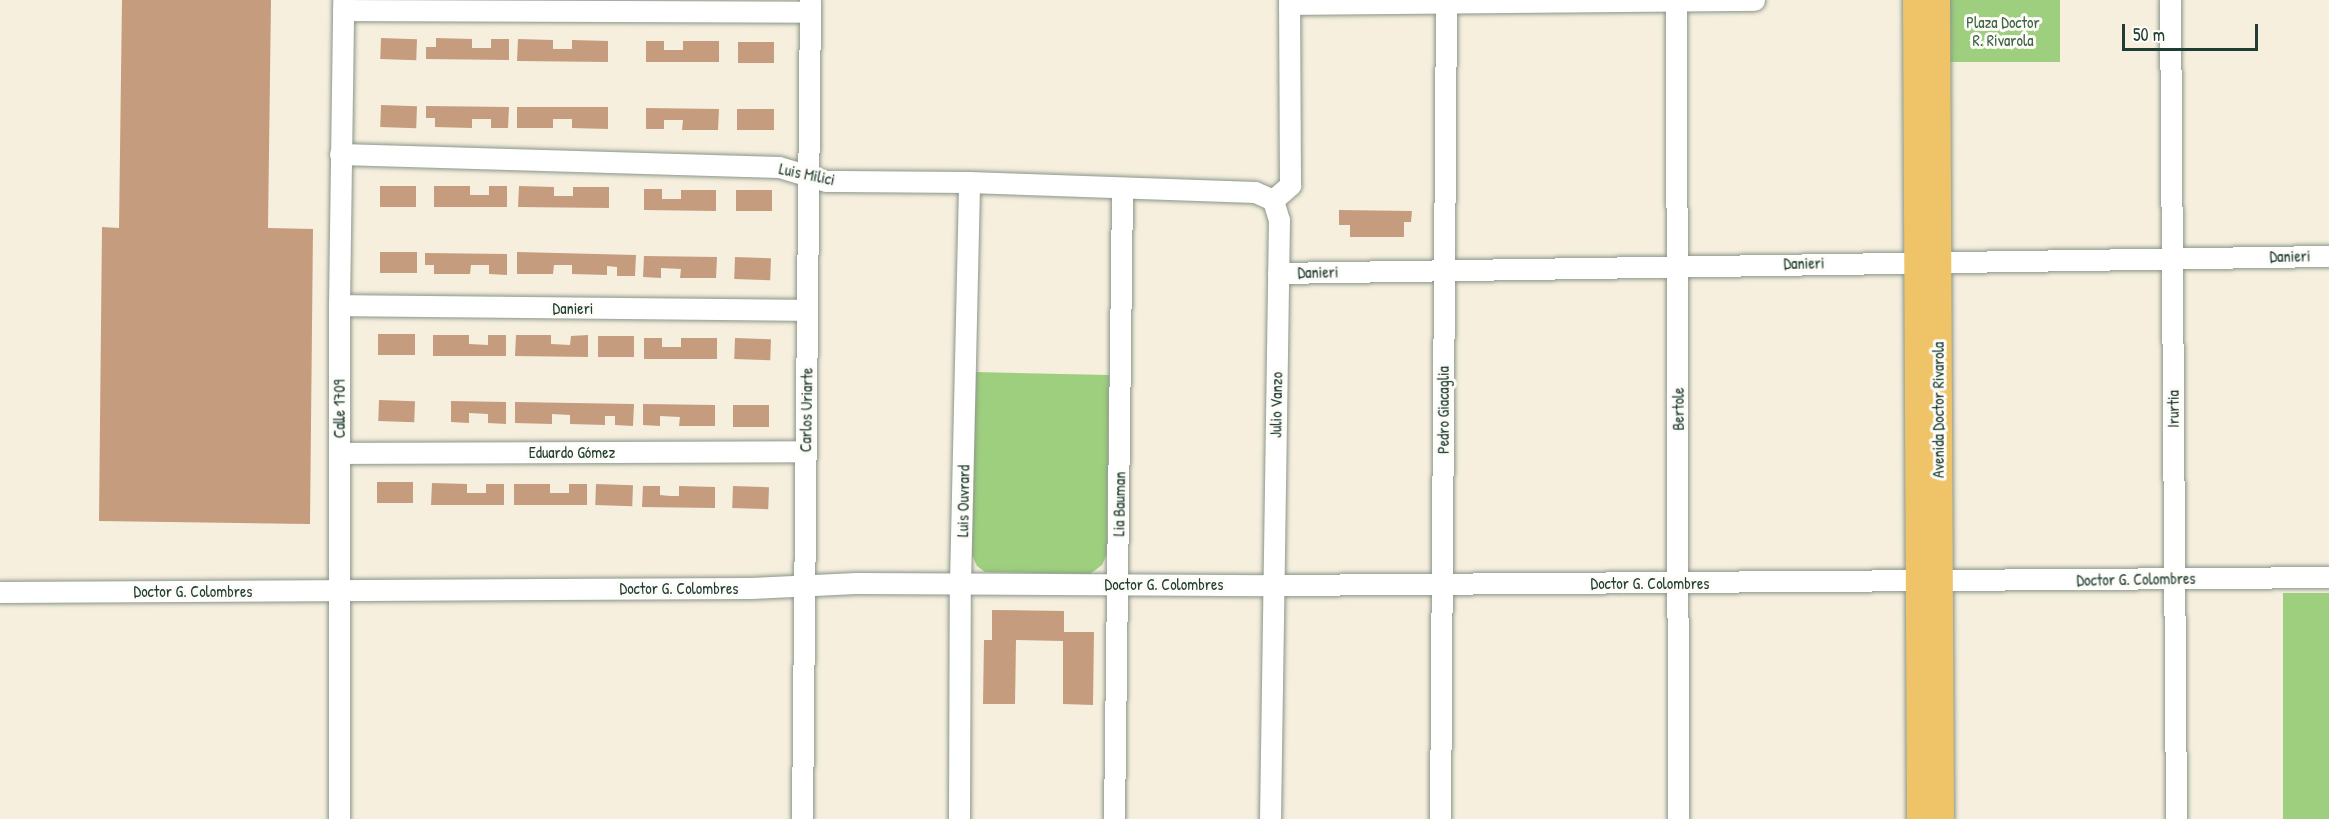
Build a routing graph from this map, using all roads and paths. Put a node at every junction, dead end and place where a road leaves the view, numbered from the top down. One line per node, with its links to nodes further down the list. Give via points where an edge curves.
1 (1676, 0): 2 (street); 6 (street); 18 (street, Bertole)
2 (1754, 0)
3 (1916, 0): 17 (main road, Avenida Doctor Rivarola)
4 (1936, 0): 17 (main road, Avenida Doctor Rivarola)
5 (2170, 0): 16 (street, Irurtia)
6 (1446, 1): 7 (street); 19 (street, Pedro Giacaglia)
7 (1289, 2): 14 (street, via 1290,185)
8 (343, 5): 9 (street); 10 (street, Calle 1709)
9 (810, 6): 11 (street, Carlos Uriarte)
10 (340, 154): 11 (street, Luis Milici, via 779,167); 21 (street, Calle 1709)
11 (807, 176): 12 (street, Luis Milici, via 826,181); 22 (street, Carlos Uriarte)
12 (969, 182): 13 (street, Luis Milici); 28 (street, Luis Ouvrard)
13 (1122, 189): 14 (street, Luis Milici, via 1255,192); 31 (street, Lia Bauman)
14 (1273, 200): 20 (street, Julio Vanzo, via 1279,220)
15 (2329, 256): 16 (street, Danieri)
16 (2172, 257): 17 (street, Danieri); 26 (street, Irurtia)
17 (1927, 260): 18 (street, Danieri); 27 (main road, Avenida Doctor Rivarola)
18 (1677, 265): 19 (street, Danieri); 29 (street, Bertole)
19 (1444, 270): 20 (street, Danieri); 32 (street, Pedro Giacaglia)
20 (1278, 273): 33 (street, Julio Vanzo)
21 (339, 306): 22 (street, Danieri); 24 (street, Calle 1709)
22 (807, 310): 23 (street, Carlos Uriarte)
23 (805, 451): 24 (street, Eduardo Gómez); 30 (street, Carlos Uriarte)
24 (339, 453): 34 (street, Calle 1709)
25 (2329, 577): 26 (street, Doctor G. Colombres)
26 (2175, 578): 27 (street, Doctor G. Colombres); 45 (street, Irurtia)
27 (1929, 581): 29 (street, Doctor G. Colombres); 43 (main road, Avenida Doctor Rivarola); 44 (main road, Avenida Doctor Rivarola)
28 (960, 583): 30 (street, Doctor G. Colombres); 31 (street, Doctor G. Colombres); 38 (street, Luis Ouvrard)
29 (1679, 583): 32 (street, Doctor G. Colombres); 42 (street, Bertole)
30 (806, 584): 34 (street, Doctor G. Colombres, via 751,588); 37 (street, Carlos Uriarte)
31 (1117, 584): 33 (street, Doctor G. Colombres); 39 (street, Lia Bauman)
32 (1442, 584): 33 (street, Doctor G. Colombres); 41 (street, Pedro Giacaglia)
33 (1274, 585): 40 (street, Julio Vanzo)
34 (338, 590): 35 (street, Doctor G. Colombres); 36 (street, Calle 1709)
35 (0, 592)
36 (339, 819)
37 (802, 819)
38 (959, 819)
39 (1114, 819)
40 (1270, 819)
41 (1440, 819)
42 (1678, 819)
43 (1920, 819)
44 (1940, 819)
45 (2176, 819)

